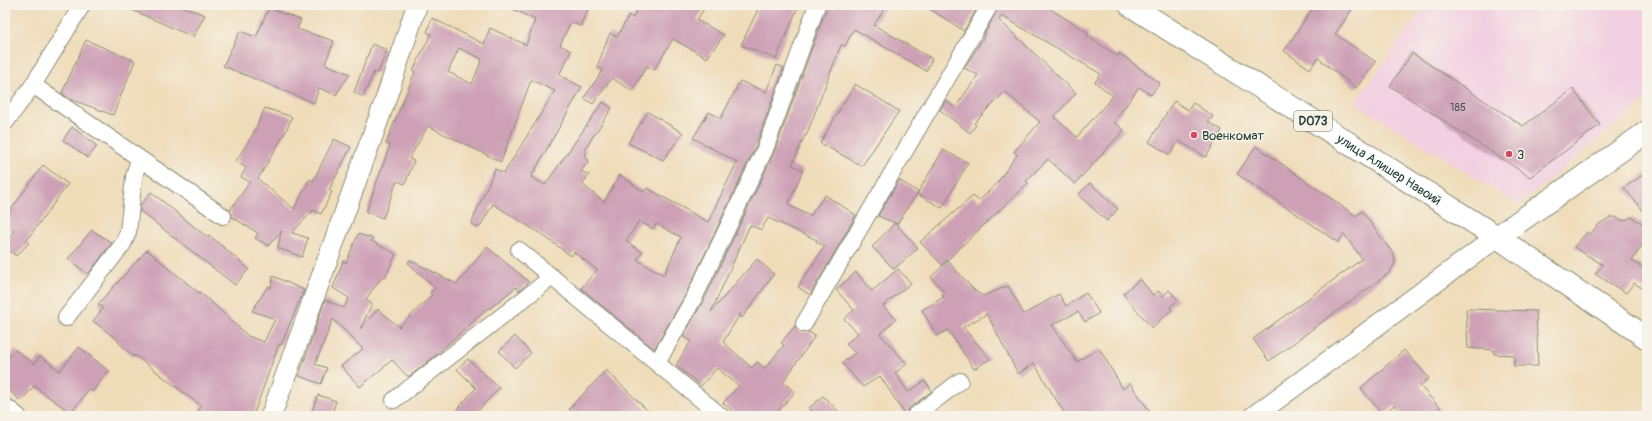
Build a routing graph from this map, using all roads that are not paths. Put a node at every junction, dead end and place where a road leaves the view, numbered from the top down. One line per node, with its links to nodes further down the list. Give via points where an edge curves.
1 (82, 5): 6 (street)
2 (416, 5): 22 (street, via 384,104)
3 (817, 5): 17 (street, via 765,149 695,296)
4 (990, 5): 15 (street)
5 (1130, 5): 11 (main road, улица Алишер Навоий / D073)
6 (32, 85): 7 (street); 9 (street)
7 (5, 123)
8 (1647, 132): 11 (main road)
9 (140, 159): 10 (street); 14 (street, via 134,177 128,232 124,244)
10 (223, 216)
11 (1497, 237): 16 (main road, улица Алишер Навоий / D073); 25 (street)
12 (519, 250): 13 (street)
13 (552, 277): 17 (street); 19 (street)
14 (66, 318)
15 (804, 324)
16 (1647, 338)
17 (656, 363): 23 (street)
18 (960, 381): 24 (street)
19 (394, 400)
20 (5, 406): 21 (street)
21 (18, 416)
22 (271, 416)
23 (721, 416)
24 (915, 416)
25 (1254, 416)

